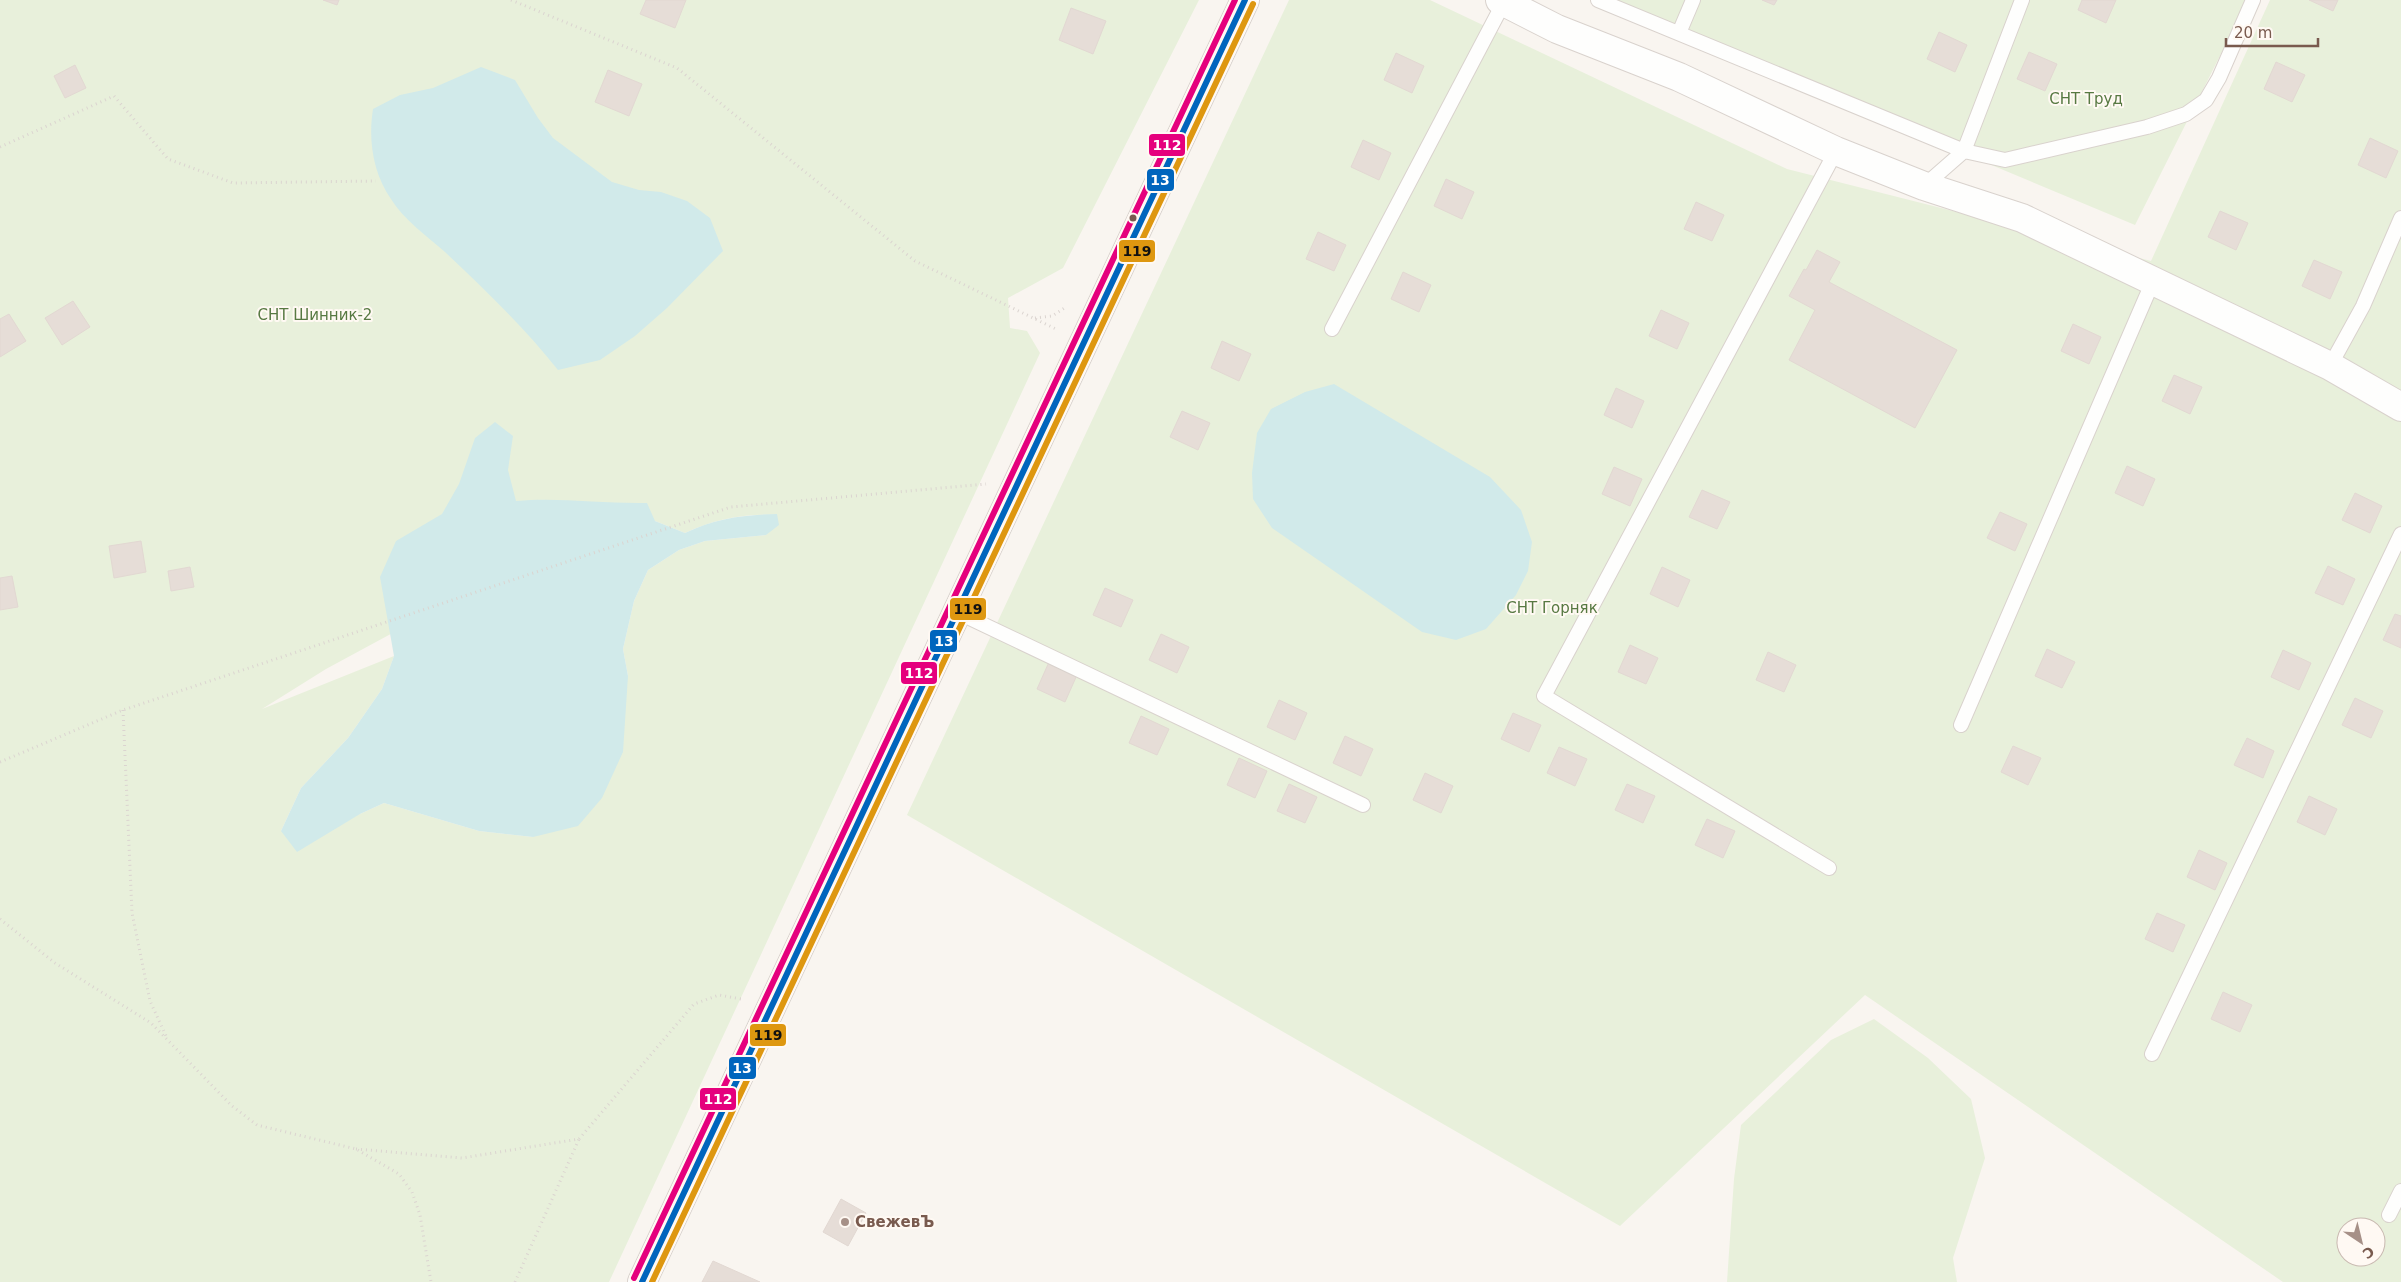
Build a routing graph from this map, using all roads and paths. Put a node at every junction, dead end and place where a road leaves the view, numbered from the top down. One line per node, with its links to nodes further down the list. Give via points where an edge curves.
1 (511, 0): 17 (path, via 677,68 915,261)
2 (1245, 0): 19 (street)
3 (1598, 0): 8 (lane)
4 (1693, 0): 8 (lane)
5 (2022, 0): 11 (lane)
6 (2253, 0): 11 (lane, via 2219,78 2206,100 2186,114 2147,127 2005,160)
7 (1502, 1): 10 (street, via 1557,29 1679,77); 18 (lane)
8 (1679, 33): 11 (lane)
9 (0, 147): 12 (path, via 114,96 168,159 233,183)
10 (1836, 151): 13 (street); 29 (lane, via 1544,696)
11 (1964, 151): 13 (lane)
12 (376, 181)
13 (1924, 186): 15 (street, via 2022,218)
14 (2401, 218): 20 (lane, via 2363,306)
15 (2153, 281): 20 (street); 26 (lane)
16 (1070, 304): 17 (path, via 1052,316)
17 (1034, 318): 19 (path, via 1079,340)
18 (1332, 329)
19 (1085, 339): 22 (street)
20 (2330, 366): 21 (street)
21 (2401, 408)
22 (1018, 481): 24 (street); 25 (path, via 730,507)
23 (2401, 534): 33 (lane)
24 (957, 612): 28 (lane); 31 (street)
25 (123, 710): 27 (path); 32 (path, via 132,913 150,1001)
26 (1962, 725)
27 (0, 762)
28 (1363, 805)
29 (1829, 868)
30 (0, 919): 32 (path, via 55,962 151,1023)
31 (771, 1008): 34 (path, via 719,995 694,1004); 40 (street)
32 (168, 1041): 35 (path, via 232,1106 257,1125)
33 (2152, 1054)
34 (579, 1139): 35 (path, via 462,1158); 39 (path)
35 (356, 1149): 38 (path, via 399,1174 412,1192 420,1215)
36 (2401, 1191): 37 (lane)
37 (2389, 1215)
38 (431, 1282)
39 (515, 1282)
40 (642, 1282)

